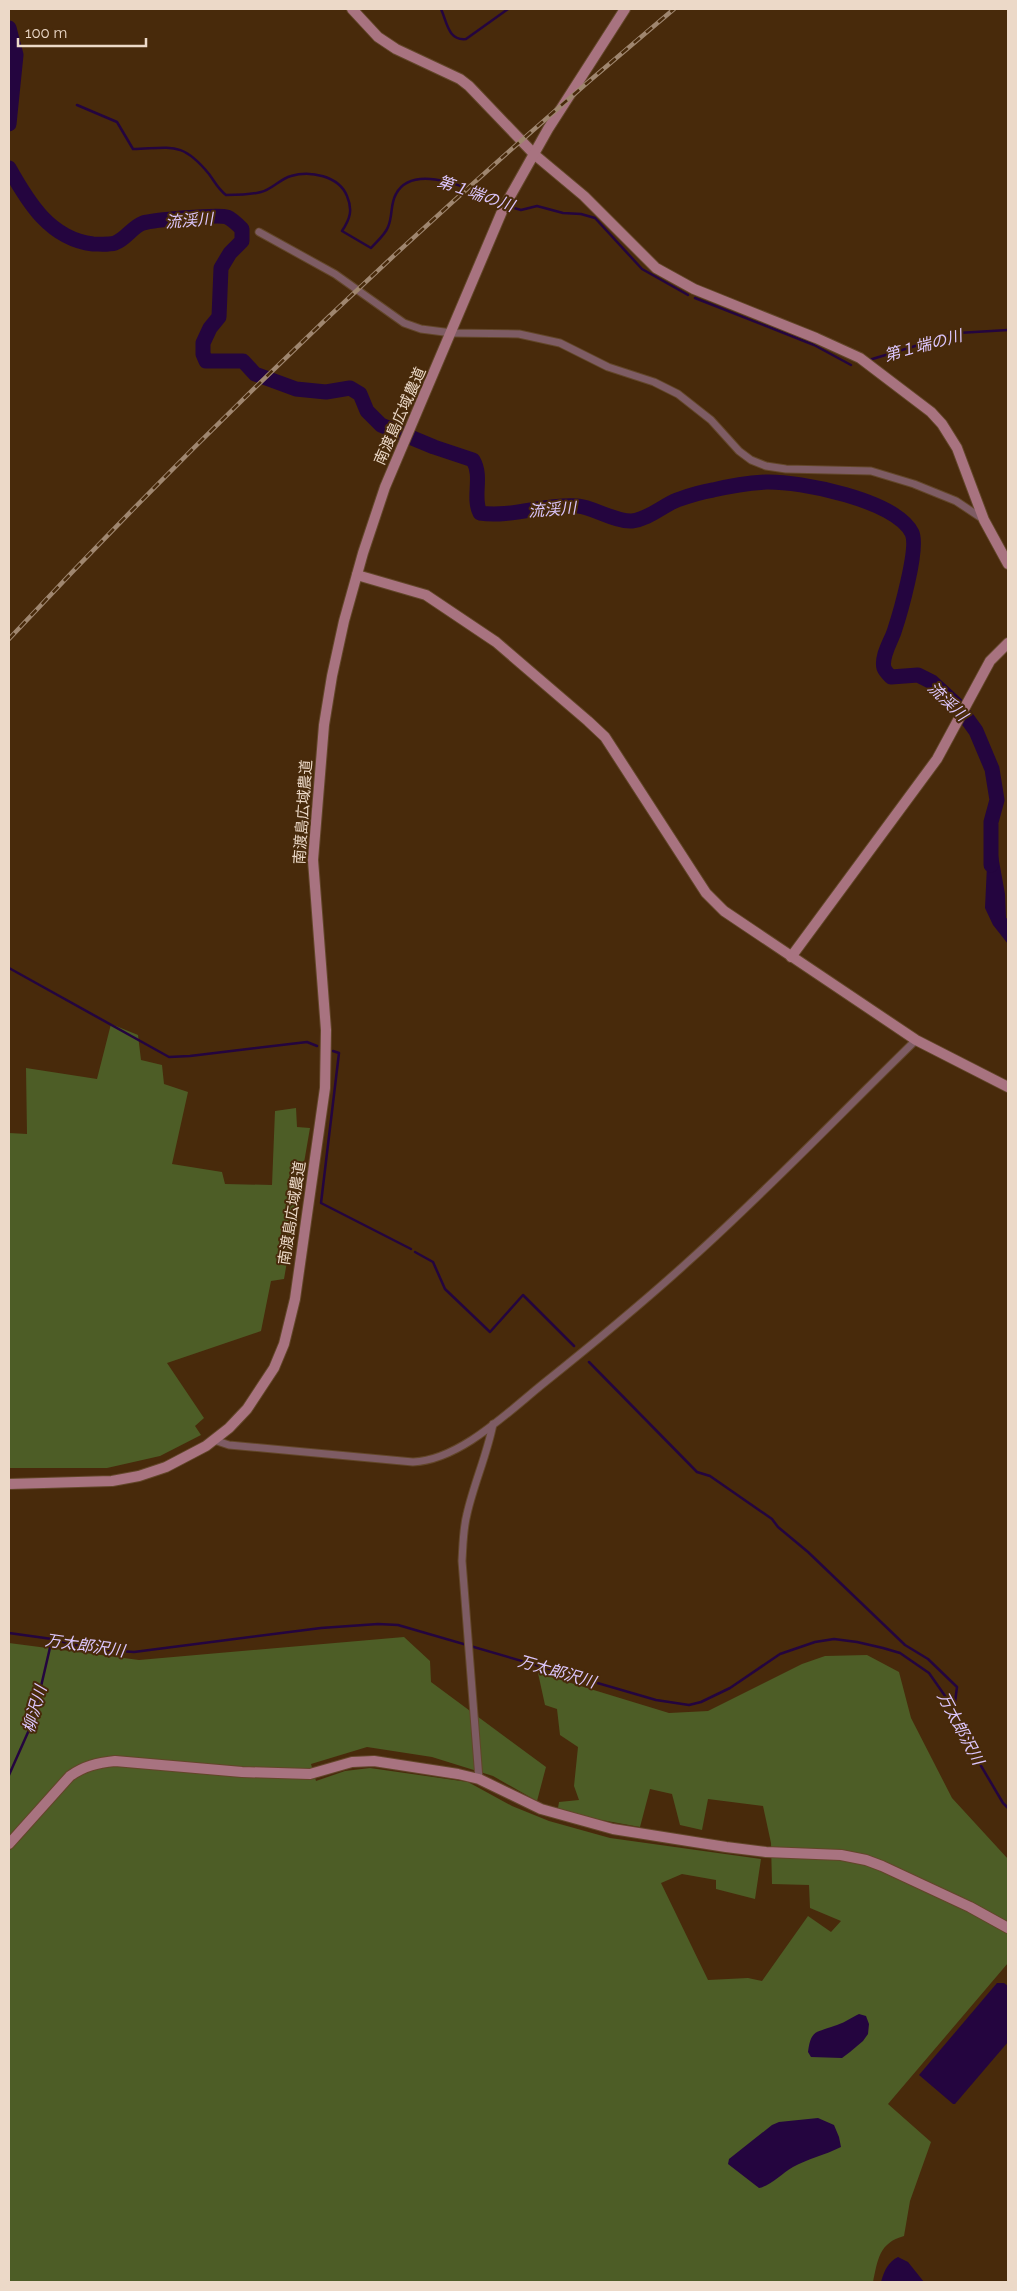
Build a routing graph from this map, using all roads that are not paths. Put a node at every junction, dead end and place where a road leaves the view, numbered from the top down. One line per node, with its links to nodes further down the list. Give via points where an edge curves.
1 (352, 9): 3 (street, via 378,37 396,49 469,86)
2 (625, 9): 3 (street, 南渡島広域農道, via 548,129)
3 (535, 155): 5 (street, 南渡島広域農道, via 505,205); 6 (street, via 584,196 656,268 694,289 860,358 931,412 957,448)
4 (258, 232): 5 (street, via 335,274 404,323)
5 (452, 333): 6 (street, via 519,334 560,343 608,367 654,382 678,394 711,420 739,451 766,466 871,471 956,501); 8 (street, 南渡島広域農道, via 385,487)
6 (984, 520): 7 (street)
7 (1008, 564)
8 (357, 575): 10 (street, via 426,595 496,642 588,721 605,738 706,893 724,910); 14 (street, 南渡島広域農道, via 332,676 314,825 315,906 327,1058 319,1140 295,1299 284,1344 274,1368 247,1409)
9 (1008, 643): 10 (street, via 990,661 948,742 911,796)
10 (792, 957): 11 (street)
11 (916, 1040): 12 (street); 13 (street, via 692,1258 609,1331)
12 (1008, 1087)
13 (493, 1424): 14 (street, via 443,1456 423,1461 229,1445); 16 (street, via 467,1513 462,1560)
14 (214, 1440): 15 (street, 南渡島広域農道, via 166,1467 139,1476 112,1481)
15 (9, 1484)
16 (480, 1779): 17 (street, via 374,1761 352,1762 310,1774 242,1772 114,1761 96,1763 82,1767 70,1776); 18 (street, via 542,1809 613,1830 766,1852 841,1855 866,1860 970,1907)
17 (9, 1844)
18 (1008, 1928)

